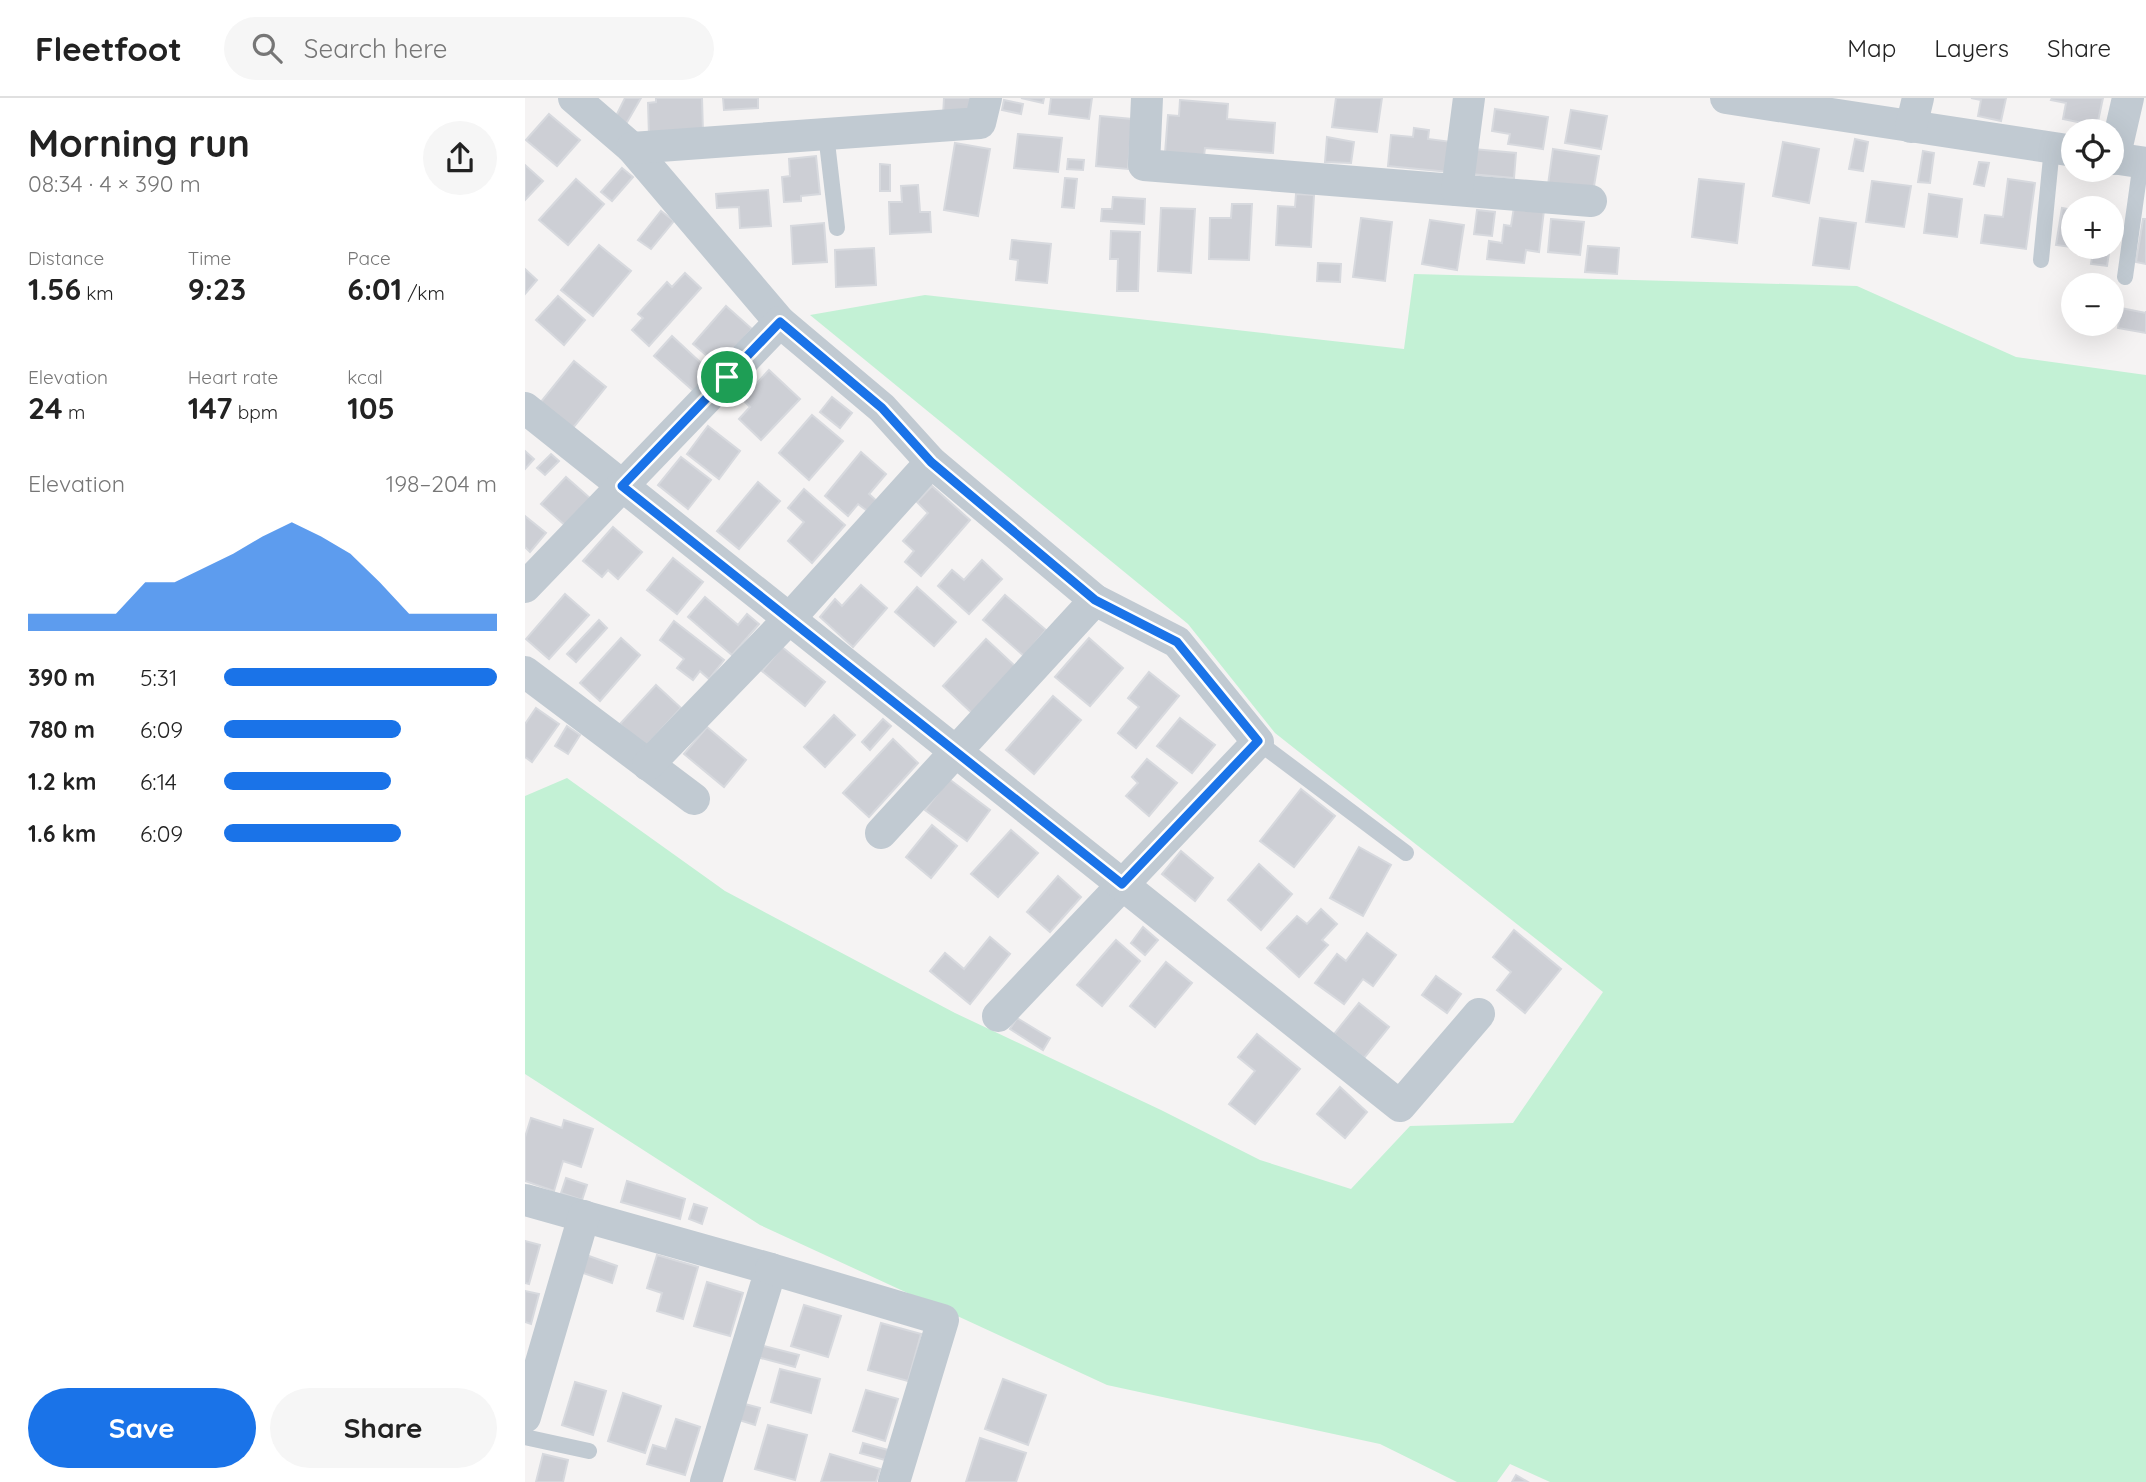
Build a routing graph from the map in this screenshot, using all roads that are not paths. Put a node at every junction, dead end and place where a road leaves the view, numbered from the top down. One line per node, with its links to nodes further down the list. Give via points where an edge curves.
1 (574, 98): 9 (street)
2 (986, 98): 8 (street, via 980,122)
3 (1147, 98): 13 (street, via 1144,165)
4 (1469, 98): 13 (street)
5 (2128, 98): 12 (street)
6 (1738, 99): 7 (street)
7 (1914, 113): 10 (street)
8 (826, 134): 9 (street); 15 (lane)
9 (632, 148): 18 (street)
10 (2061, 149)
11 (2061, 159): 16 (lane)
12 (2128, 160): 17 (lane)
13 (1457, 190): 14 (street)
14 (1591, 201)
15 (837, 228)
16 (2041, 260)
17 (2125, 277)
18 (780, 322): 20 (street, via 882,408); 21 (street)
19 (525, 408): 21 (street)
20 (931, 462): 23 (street); 24 (street)
21 (622, 486): 22 (street); 24 (street)
22 (525, 587)
23 (1095, 600): 26 (street, via 1177,642); 27 (street)
24 (790, 618): 27 (street); 28 (street)
25 (525, 672): 28 (street)
26 (1258, 741): 31 (lane); 32 (street)
27 (957, 751): 30 (street); 32 (street)
28 (648, 765): 29 (street)
29 (694, 799)
30 (881, 834)
31 (1406, 853)
32 (1122, 884): 33 (street, via 1400,1106); 34 (street)
33 (1479, 1014)
34 (998, 1016)
35 (525, 1200): 36 (street)
36 (584, 1216): 37 (street); 38 (street)
37 (771, 1269): 41 (street); 42 (street, via 943,1320)
38 (525, 1417)
39 (525, 1437): 40 (lane)
40 (589, 1451)
41 (706, 1482)
42 (894, 1482)

